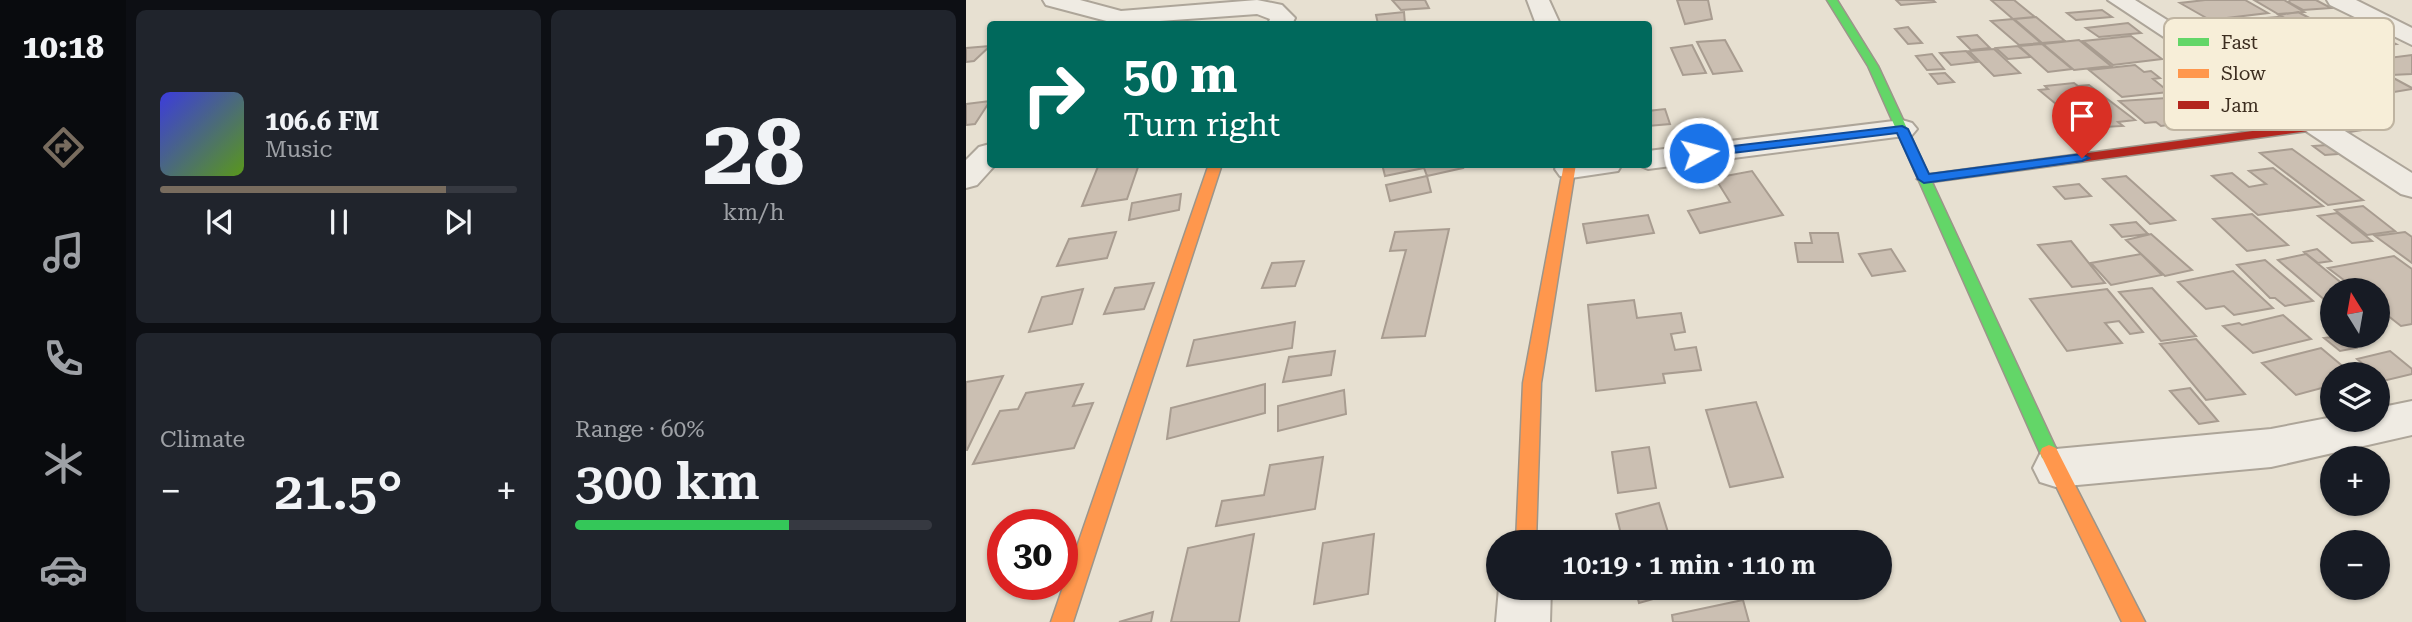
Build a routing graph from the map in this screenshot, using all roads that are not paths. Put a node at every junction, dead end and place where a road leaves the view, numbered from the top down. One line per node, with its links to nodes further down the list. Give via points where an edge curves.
1 (1054, 0): 8 (street)
2 (1138, 0): 8 (street)
3 (1538, 0): 10 (street)
4 (1832, 0): 14 (street, via 1873,66)
5 (2119, 0): 11 (street)
6 (2338, 0): 7 (street)
7 (2373, 18)
8 (1118, 21): 9 (street, via 1257,7 1274,10)
9 (1282, 21)
10 (1547, 21)
11 (2164, 28)
12 (2394, 29): 13 (street)
13 (2412, 38)
14 (1902, 129): 18 (street); 22 (street)
15 (2289, 130): 22 (street)
16 (2325, 130): 23 (street)
17 (987, 156): 21 (street)
18 (1652, 160)
19 (1215, 168): 28 (street)
20 (1570, 168): 26 (street, via 1532,383)
21 (966, 178)
22 (1924, 179): 25 (street)
23 (2412, 187)
24 (2412, 418): 25 (street, via 2271,448)
25 (2056, 468): 30 (street)
26 (1526, 530)
27 (1525, 600): 29 (street)
28 (1062, 622)
29 (1524, 622)
30 (2134, 622)

